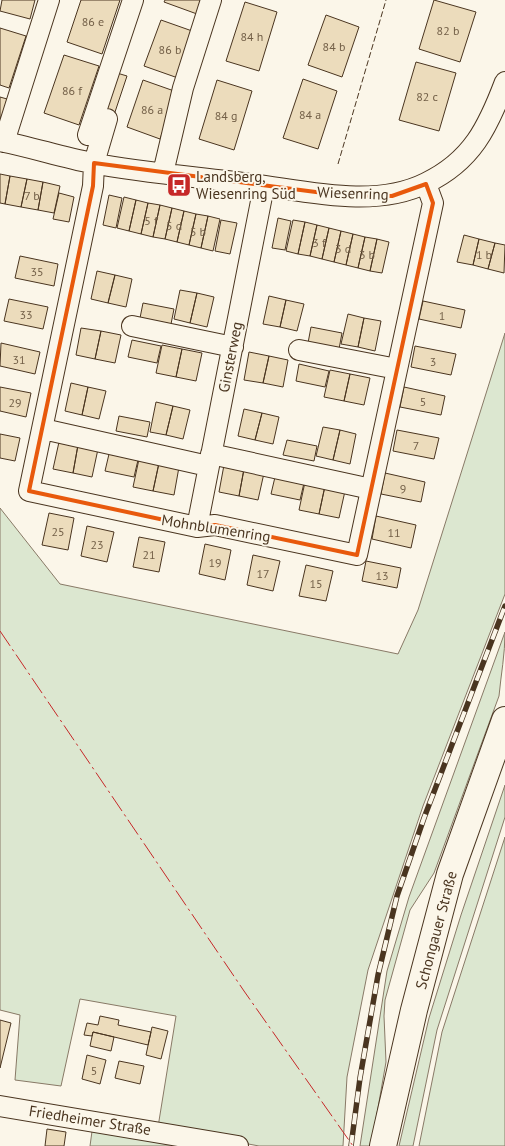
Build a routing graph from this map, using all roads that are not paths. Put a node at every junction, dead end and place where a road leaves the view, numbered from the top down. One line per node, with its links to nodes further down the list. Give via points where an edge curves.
1 (49, 0): 6 (street)
2 (133, 0): 7 (street)
3 (211, 0): 8 (street)
4 (505, 82): 9 (street, Wiesenring, via 475,145 456,165)
5 (106, 119): 7 (street)
6 (2, 141): 7 (street, Wiesenring)
7 (87, 162): 8 (street, Wiesenring); 15 (street, Mohnblumenring, via 93,186)
8 (163, 173): 10 (street, Wiesenring)
9 (426, 184): 10 (street, Wiesenring, via 392,196 339,195); 14 (street, Mohnblumenring, via 433,203)
10 (264, 186): 12 (street, Ginsterweg)
11 (132, 326): 12 (street)
12 (233, 347): 16 (street, Ginsterweg)
13 (299, 350): 14 (street)
14 (397, 369): 17 (street, Mohnblumenring)
15 (43, 429): 16 (street); 18 (street, Mohnblumenring, via 29,491)
16 (210, 460): 17 (street); 18 (street, Ginsterweg)
17 (371, 489): 18 (street, Mohnblumenring, via 357,555 214,525)
18 (197, 527)
19 (505, 720): 22 (main road, Schongauer Straße, via 450,874)
20 (0, 1106): 21 (street, Friedheimer Straße)
21 (238, 1146)
22 (383, 1146)

